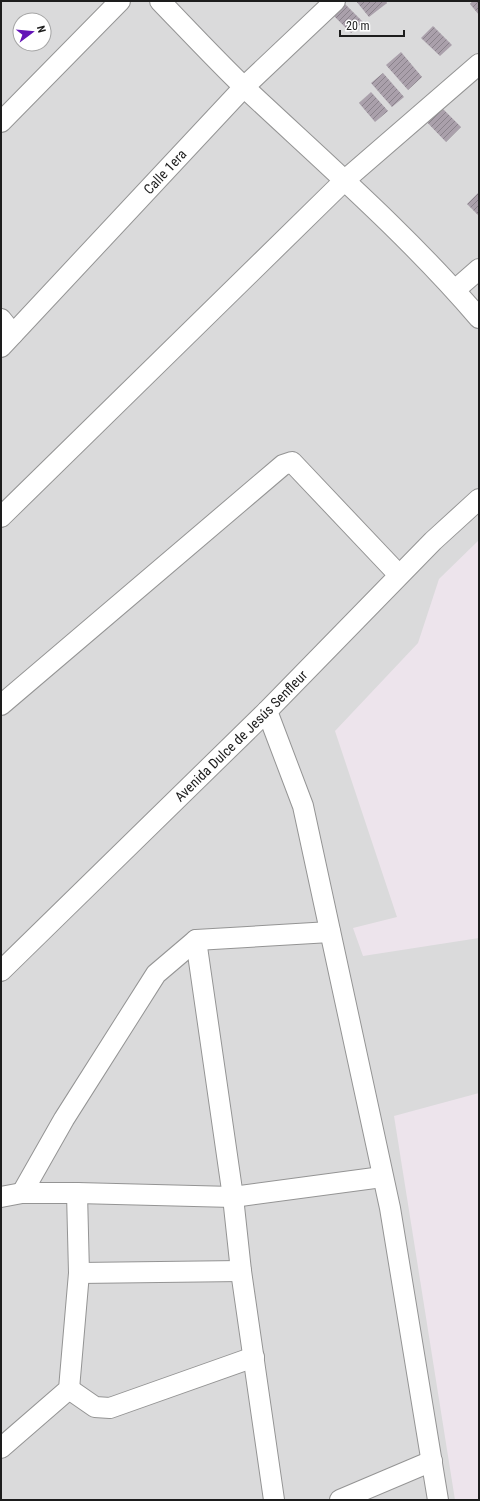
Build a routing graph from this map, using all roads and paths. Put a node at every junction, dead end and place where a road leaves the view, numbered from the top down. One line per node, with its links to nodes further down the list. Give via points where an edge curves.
1 (120, 1): 6 (street)
2 (160, 1): 5 (street)
3 (335, 1): 5 (street, Calle 1era)
4 (479, 64): 7 (street)
5 (244, 87): 7 (street); 12 (street, Calle 1era)
6 (1, 122)
7 (345, 180): 9 (street); 14 (street)
8 (479, 269): 9 (street)
9 (455, 290): 10 (street)
10 (479, 318)
11 (1, 319): 12 (street)
12 (7, 341)
13 (479, 499): 15 (street, Avenida Dulce de Jesús Senfleur)
14 (1, 517)
15 (399, 575): 16 (street, via 292,462 283,465); 17 (street, Avenida Dulce de Jesús Senfleur)
16 (1, 705)
17 (267, 711): 18 (street, via 304,806); 20 (street, Avenida Dulce de Jesús Senfleur)
18 (330, 932): 19 (street); 21 (street)
19 (196, 940): 22 (street, via 156,974 64,1119); 25 (street)
20 (1, 970)
21 (382, 1177): 25 (street); 31 (street, via 390,1208)
22 (22, 1193): 23 (street); 24 (street)
23 (77, 1193): 25 (street); 27 (street)
24 (1, 1197)
25 (233, 1197): 26 (street)
26 (241, 1271): 27 (street); 28 (street)
27 (79, 1273): 29 (street)
28 (254, 1357): 29 (street, via 110,1408 95,1407); 32 (street)
29 (69, 1389): 30 (street)
30 (1, 1448)
31 (432, 1462): 33 (street); 34 (street)
32 (274, 1500)
33 (340, 1500)
34 (438, 1500)

